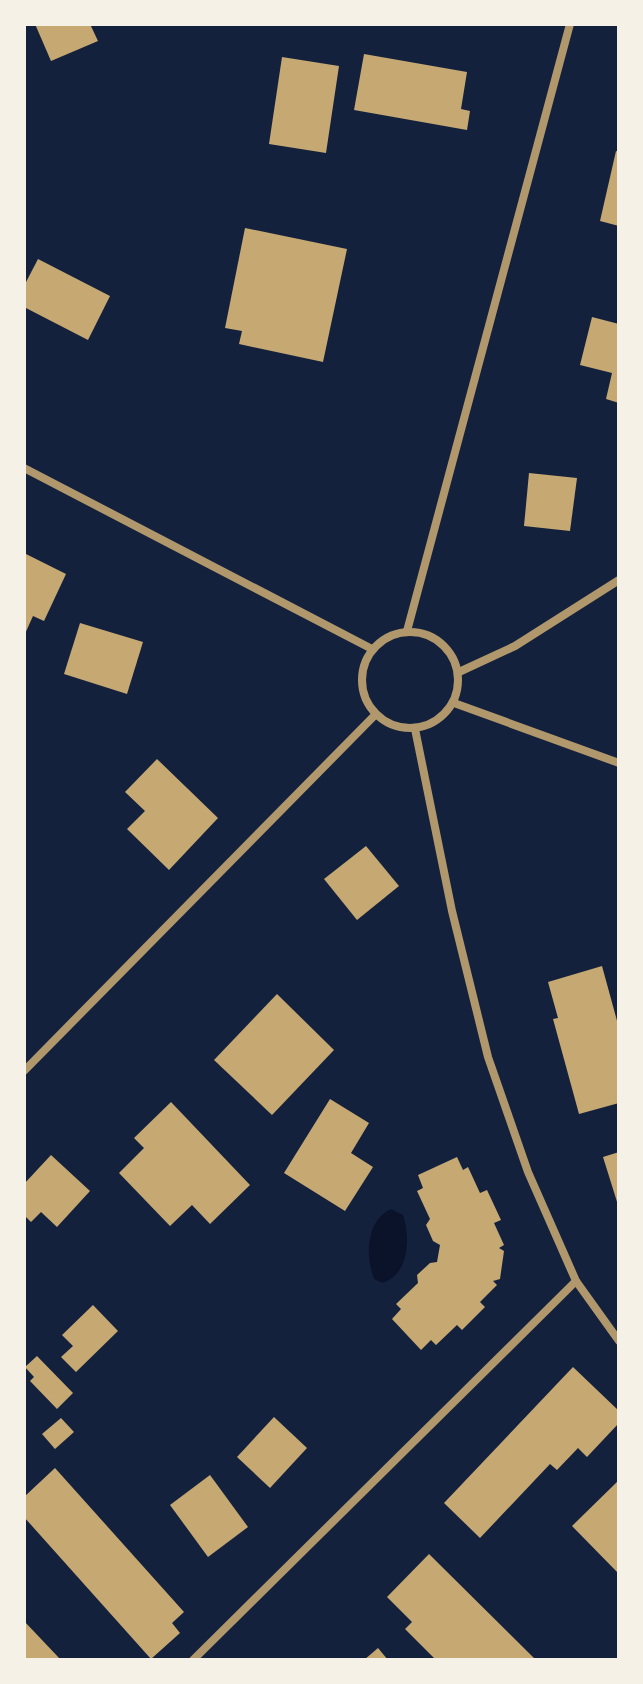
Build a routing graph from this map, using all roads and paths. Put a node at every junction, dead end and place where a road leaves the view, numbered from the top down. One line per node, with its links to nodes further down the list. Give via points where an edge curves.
1 (570, 24): 4 (street)
2 (24, 468): 5 (street)
3 (619, 580): 6 (street, via 515,646)
4 (407, 631): 5 (street); 6 (street, via 429,635 448,648)
5 (372, 649): 8 (street, via 363,672 364,694)
6 (459, 672): 7 (street)
7 (454, 703): 9 (street, via 436,722); 10 (street)
8 (376, 714): 9 (street, via 393,726); 11 (street)
9 (415, 729): 12 (street, via 488,1057 528,1172)
10 (619, 763)
11 (24, 1071)
12 (576, 1281): 13 (street); 14 (street)
13 (619, 1341)
14 (193, 1660)

